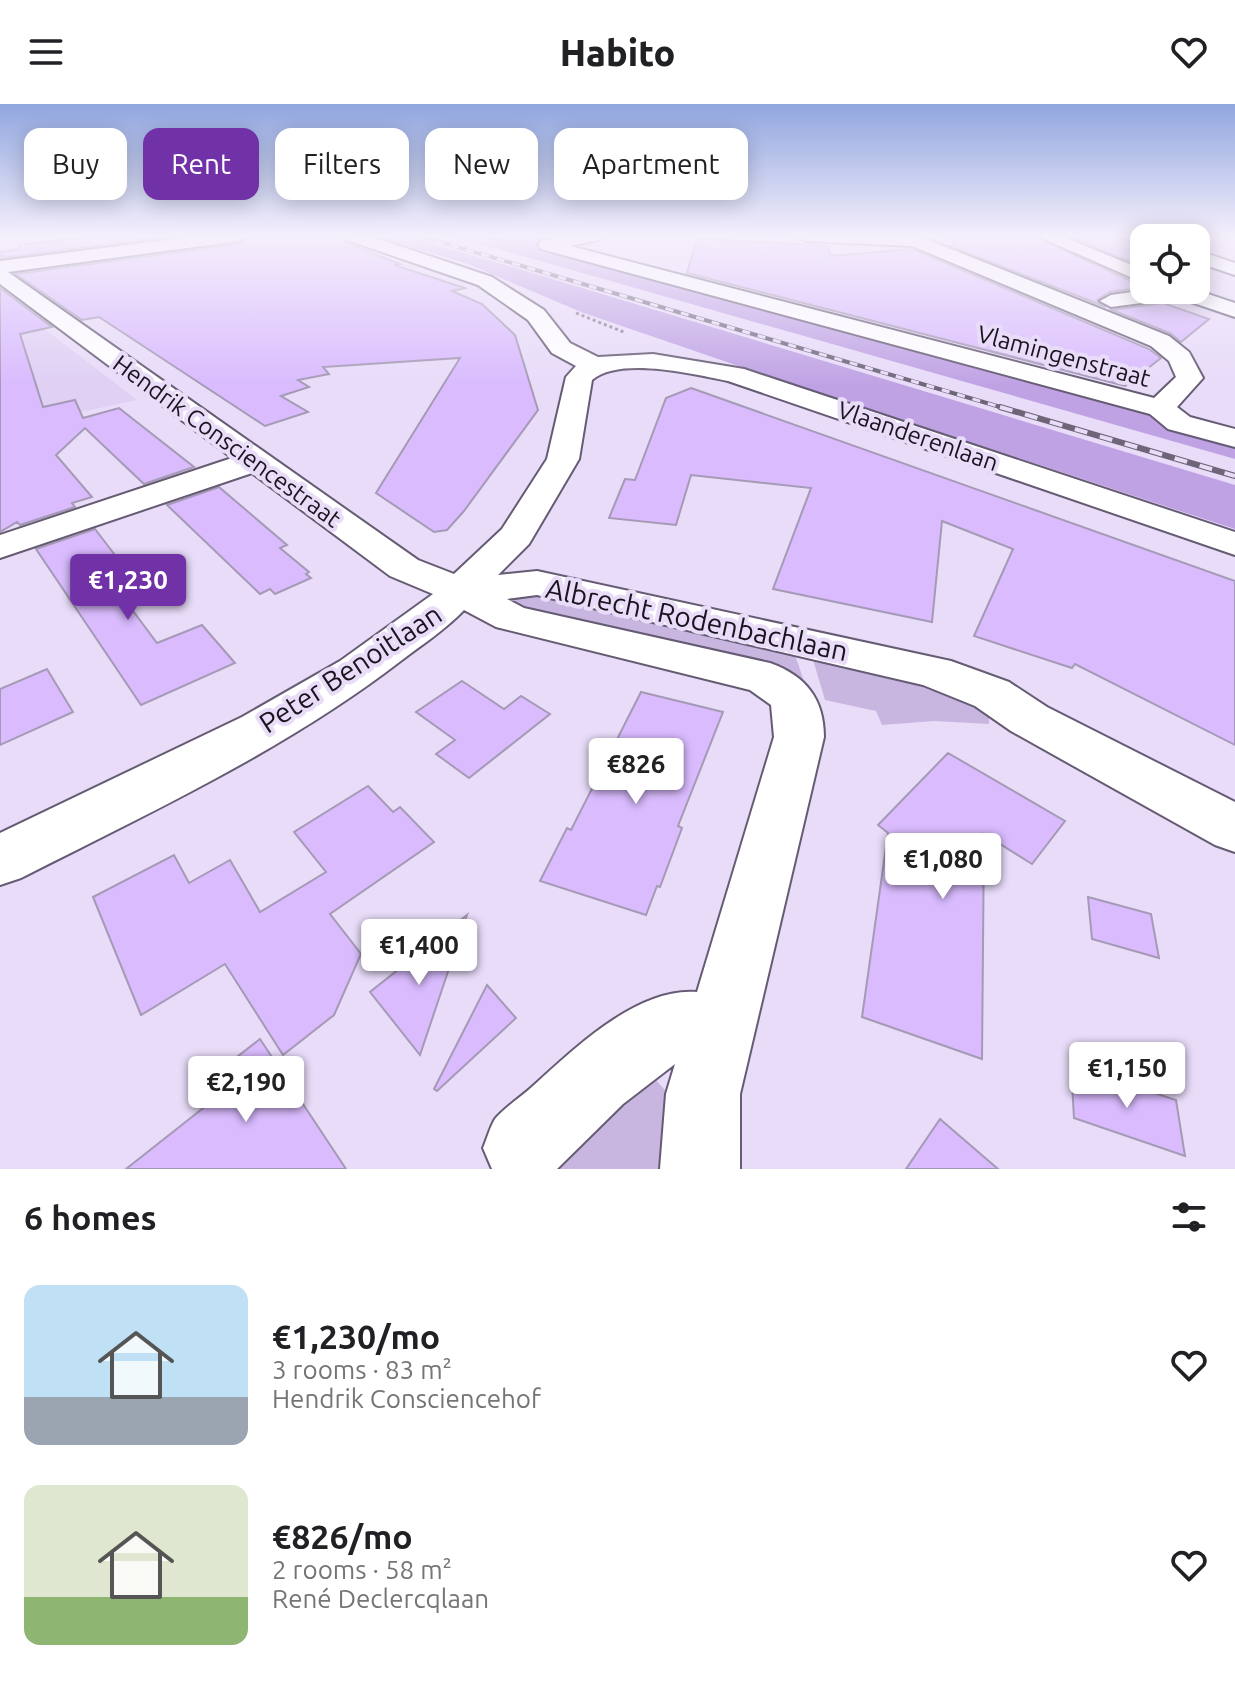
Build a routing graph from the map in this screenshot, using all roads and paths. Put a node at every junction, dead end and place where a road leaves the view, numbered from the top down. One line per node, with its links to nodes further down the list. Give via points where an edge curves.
1 (15, 286): 14 (street, Hendrik Consciencestraat)
2 (493, 286): 11 (street, via 536,315 561,348)
3 (700, 286): 12 (street, Vlamingenstraat)
4 (1030, 286): 7 (street, Vlamingenstraat)
5 (1130, 298): 7 (street, Vlamingenstraat)
6 (1210, 302): 8 (street, Vlamingenstraat)
7 (1078, 305): 12 (street, Vlamingenstraat, via 1160,341 1180,357 1190,378)
8 (1235, 310)
9 (571, 311): 10 (path)
10 (627, 333)
11 (594, 365): 15 (street, Vlaanderenlaan, via 685,365 735,375); 17 (street, Peter Benoitlaan, via 579,377 574,432 562,467 512,542)
12 (1160, 408): 13 (street, via 1179,423)
13 (1235, 438)
14 (257, 461): 16 (street); 17 (street, Hendrik Consciencestraat, via 404,568)
15 (1235, 544)
16 (0, 547)
17 (462, 592): 18 (street, Albrecht Rodenbachlaan, via 537,583 953,677); 19 (street, Peter Benoitlaan, via 404,639 217,753); 20 (street, Albrecht Rodenbachlaan, via 511,618 767,678 796,702 799,737)
18 (1235, 829)
19 (0, 860)
20 (720, 1032): 21 (street, via 698,1026 655,1033); 22 (street, via 703,1094)
21 (522, 1148)
22 (700, 1169)

